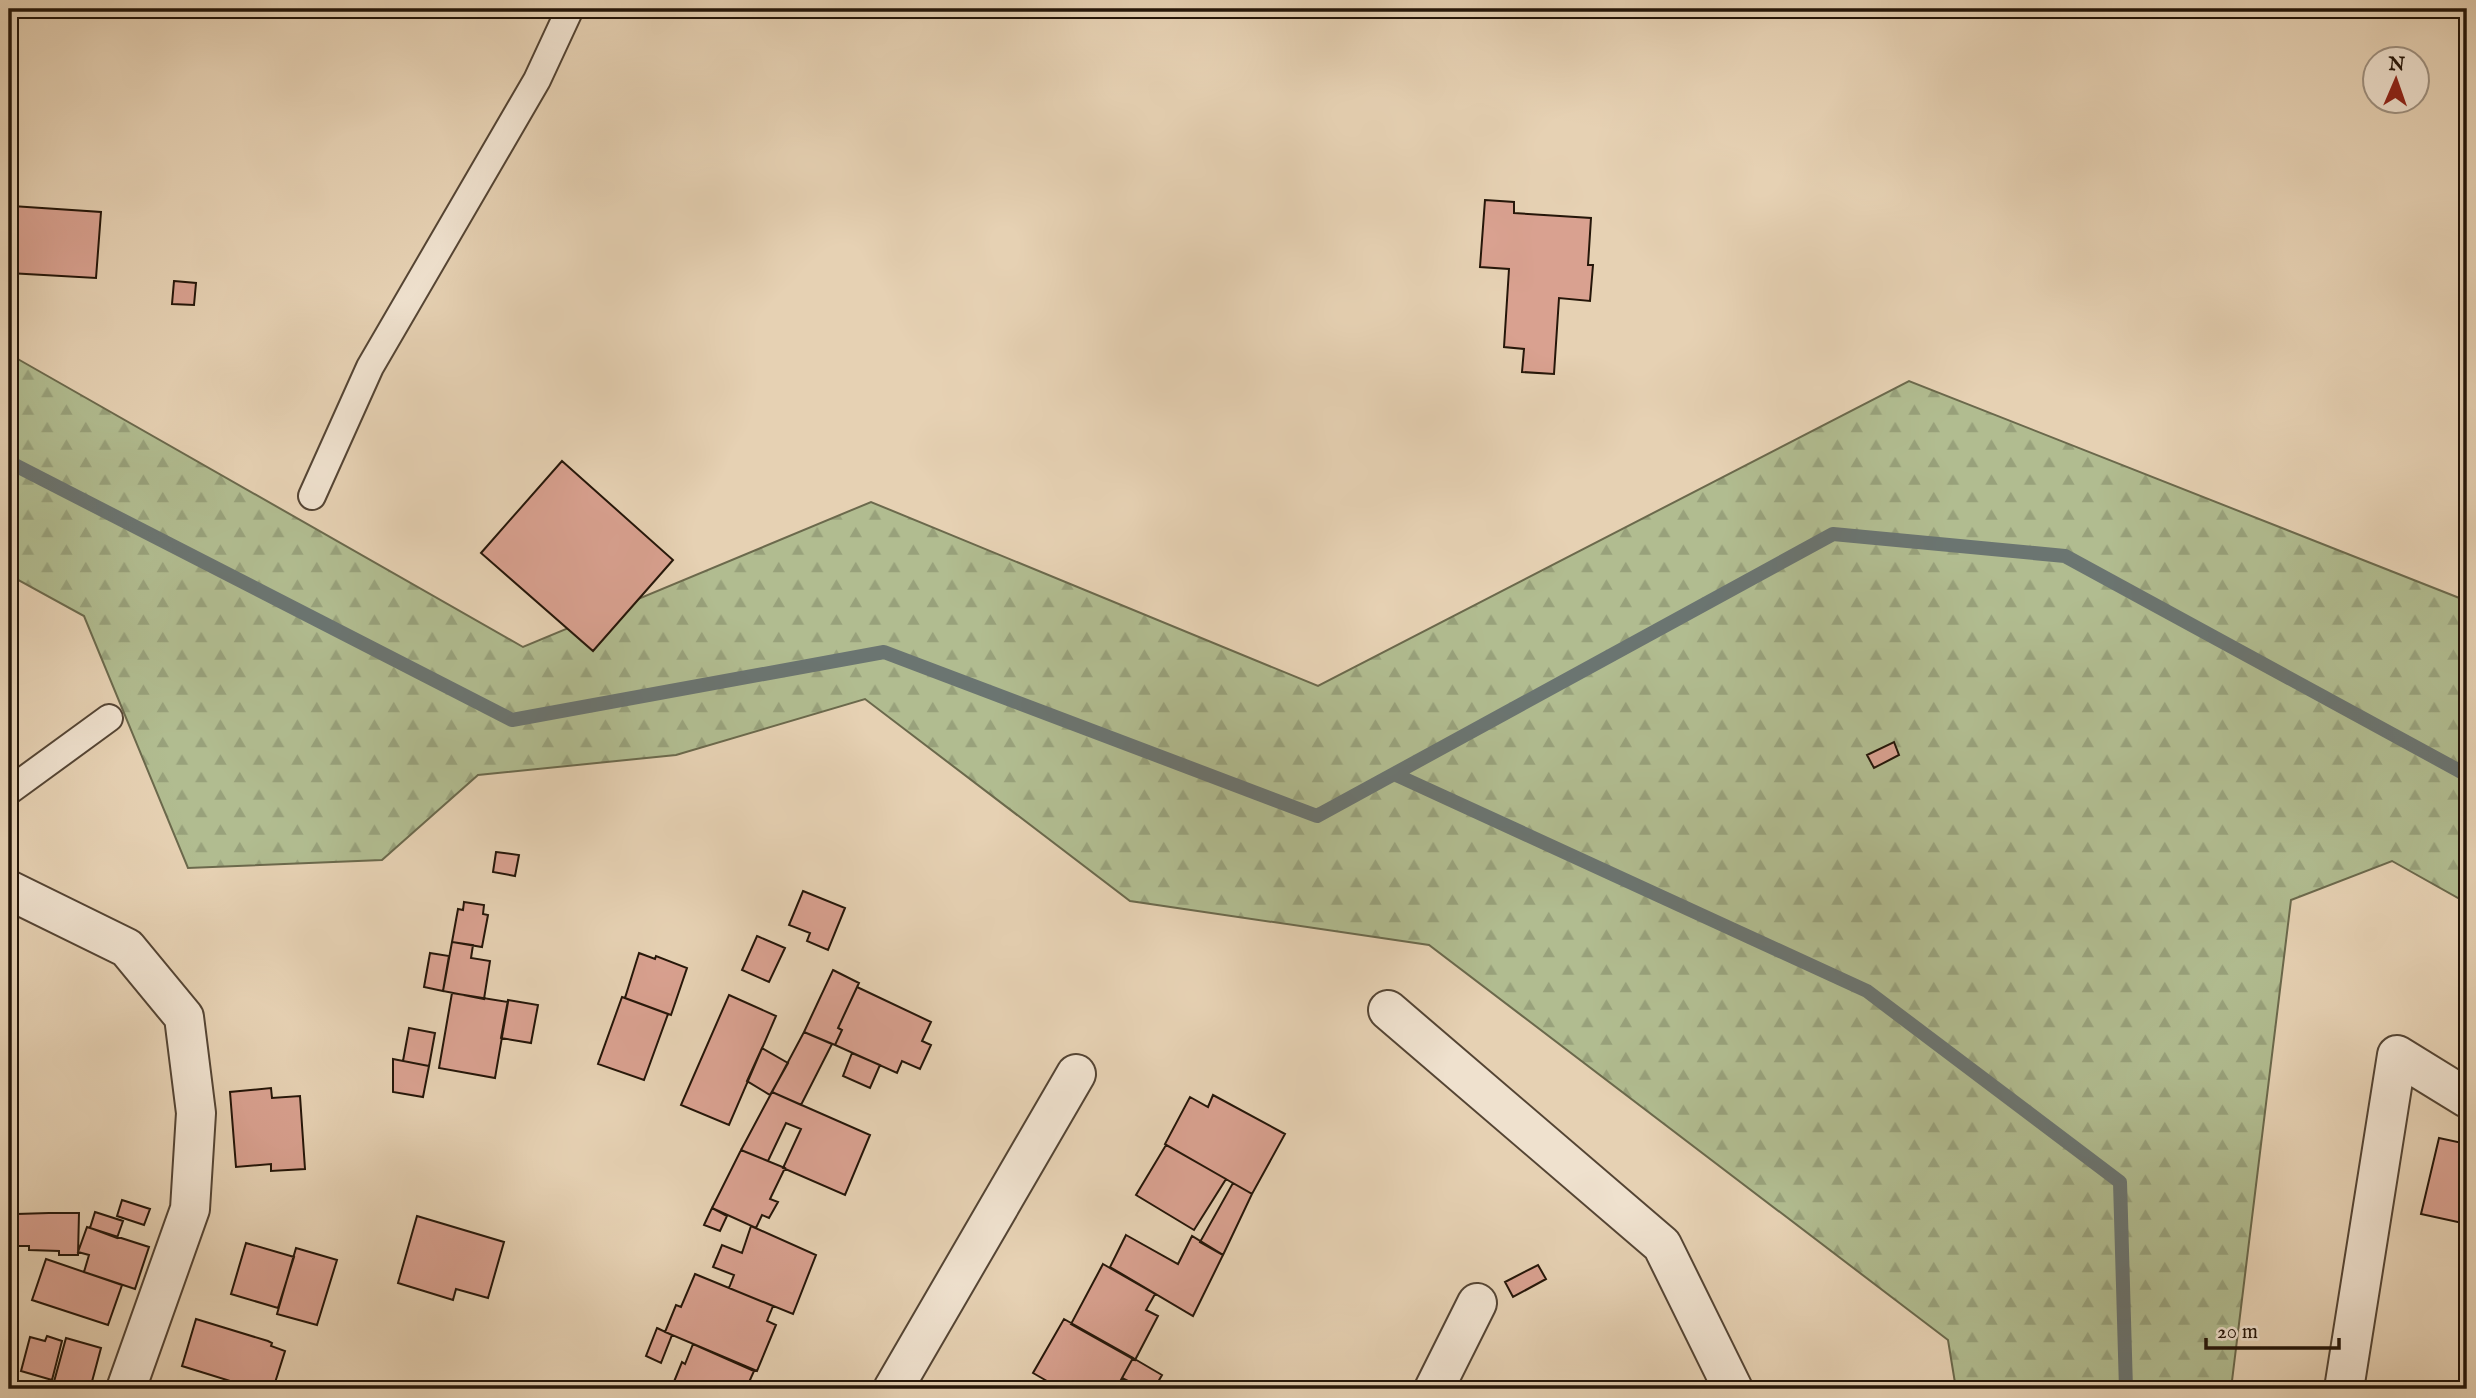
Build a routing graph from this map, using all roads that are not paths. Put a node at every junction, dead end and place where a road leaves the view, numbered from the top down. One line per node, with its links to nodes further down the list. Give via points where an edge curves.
1 (570, 9): 2 (lane, via 537,80 370,367)
2 (312, 496)
3 (109, 718): 4 (lane)
4 (9, 791)
5 (9, 890): 11 (street, via 127,948 184,1017 196,1113 190,1209)
6 (1388, 1010): 13 (street, via 1662,1245)
7 (1076, 1074): 12 (street)
8 (2467, 1098): 14 (street, via 2397,1055)
9 (1477, 1303): 10 (street)
10 (1435, 1388)
11 (126, 1389)
12 (893, 1389)
13 (1733, 1389)
14 (2344, 1389)

